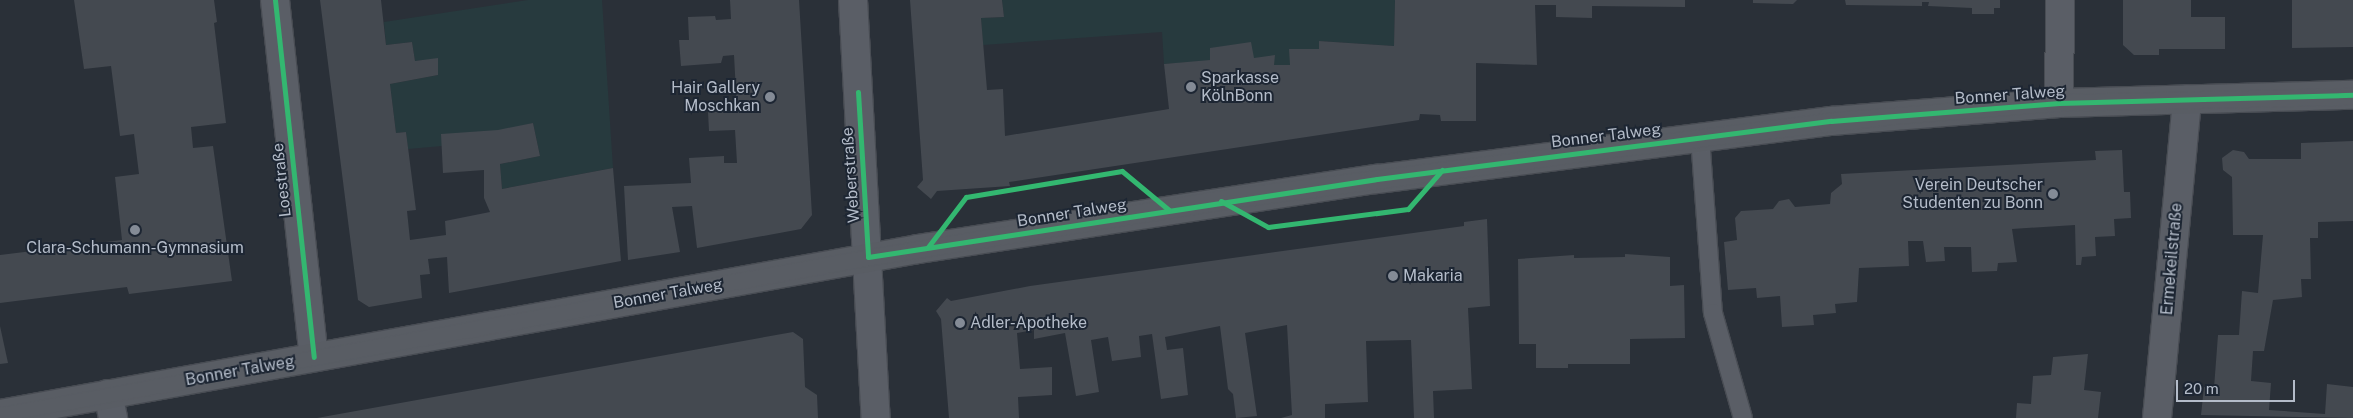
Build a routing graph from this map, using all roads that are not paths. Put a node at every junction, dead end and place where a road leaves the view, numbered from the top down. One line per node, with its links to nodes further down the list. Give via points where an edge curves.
1 (275, 0): 9 (street, Loestraße)
2 (853, 0): 8 (street, Weberstraße)
3 (2060, 0): 6 (street)
4 (2353, 95): 5 (street, Bonner Talweg)
5 (2187, 99): 6 (street, Bonner Talweg); 14 (street, Ermekeilstraße)
6 (2059, 103): 7 (street, Bonner Talweg, via 1831,121)
7 (1700, 137): 8 (street, Bonner Talweg, via 1221,201); 13 (lane, via 1713,314)
8 (868, 257): 9 (street, Bonner Talweg); 12 (street, Weberstraße)
9 (314, 358): 10 (street, Bonner Talweg)
10 (110, 406): 11 (street, Bonner Talweg)
11 (0, 414)
12 (876, 418)
13 (1744, 418)
14 (2157, 418)

